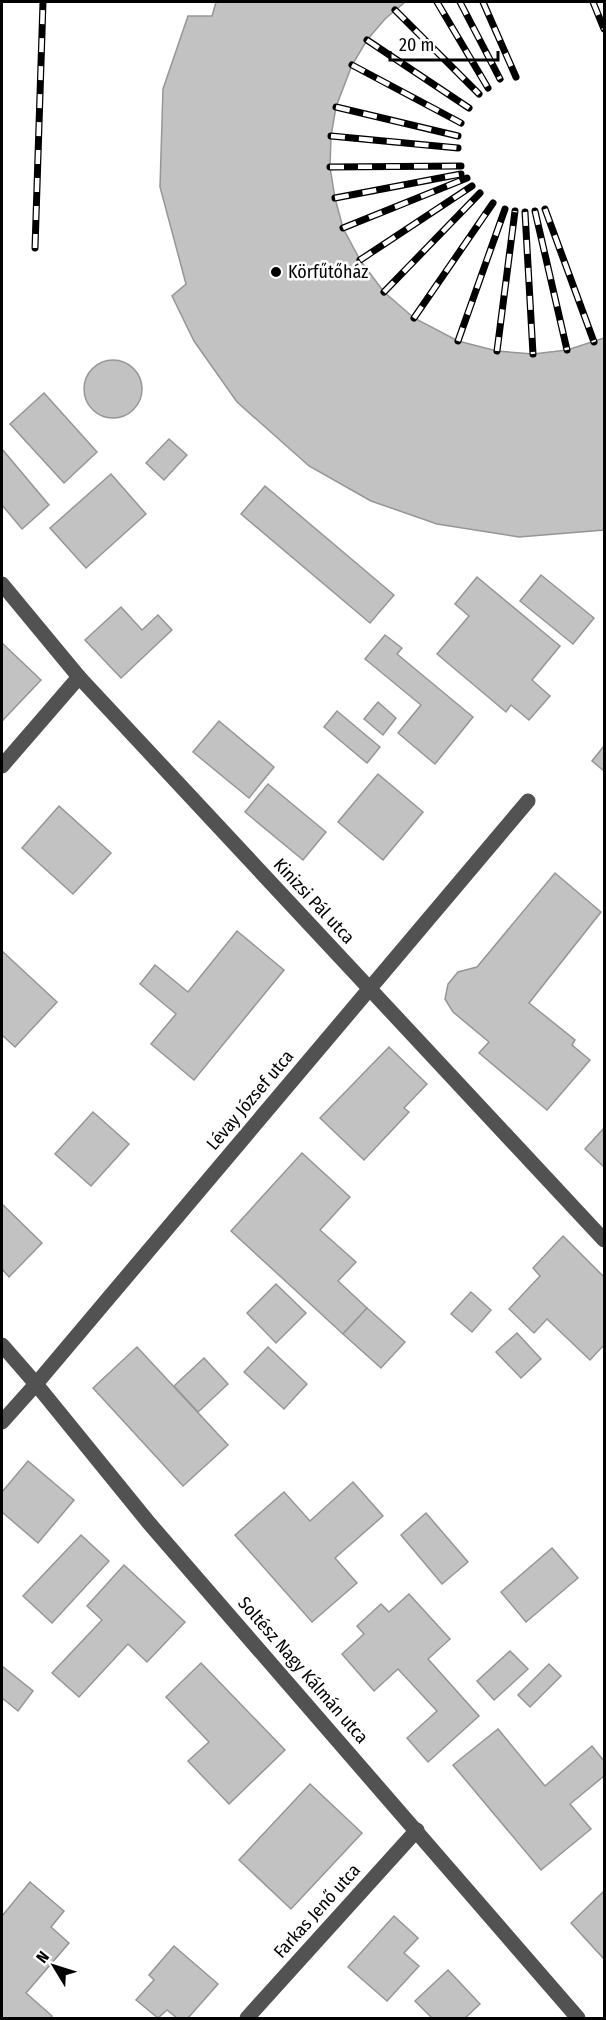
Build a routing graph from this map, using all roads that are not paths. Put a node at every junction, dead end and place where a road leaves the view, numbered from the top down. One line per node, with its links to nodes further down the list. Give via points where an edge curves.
1 (2, 584): 2 (street, Kinizsi Pál utca)
2 (79, 677): 3 (street); 5 (street, Kinizsi Pál utca)
3 (2, 766)
4 (528, 801): 5 (street, Lévay József utca)
5 (369, 989): 6 (street, Kinizsi Pál utca); 8 (street, Lévay József utca)
6 (604, 1240)
7 (2, 1345): 8 (street, Soltész Nagy Kálmán utca)
8 (36, 1384): 9 (street, Lévay József utca); 10 (street, Soltész Nagy Kálmán utca, via 149,1524)
9 (2, 1422)
10 (417, 1830): 11 (street, Farkas Jenő utca); 12 (street, Soltész Nagy Kálmán utca)
11 (247, 2019)
12 (578, 2019)

